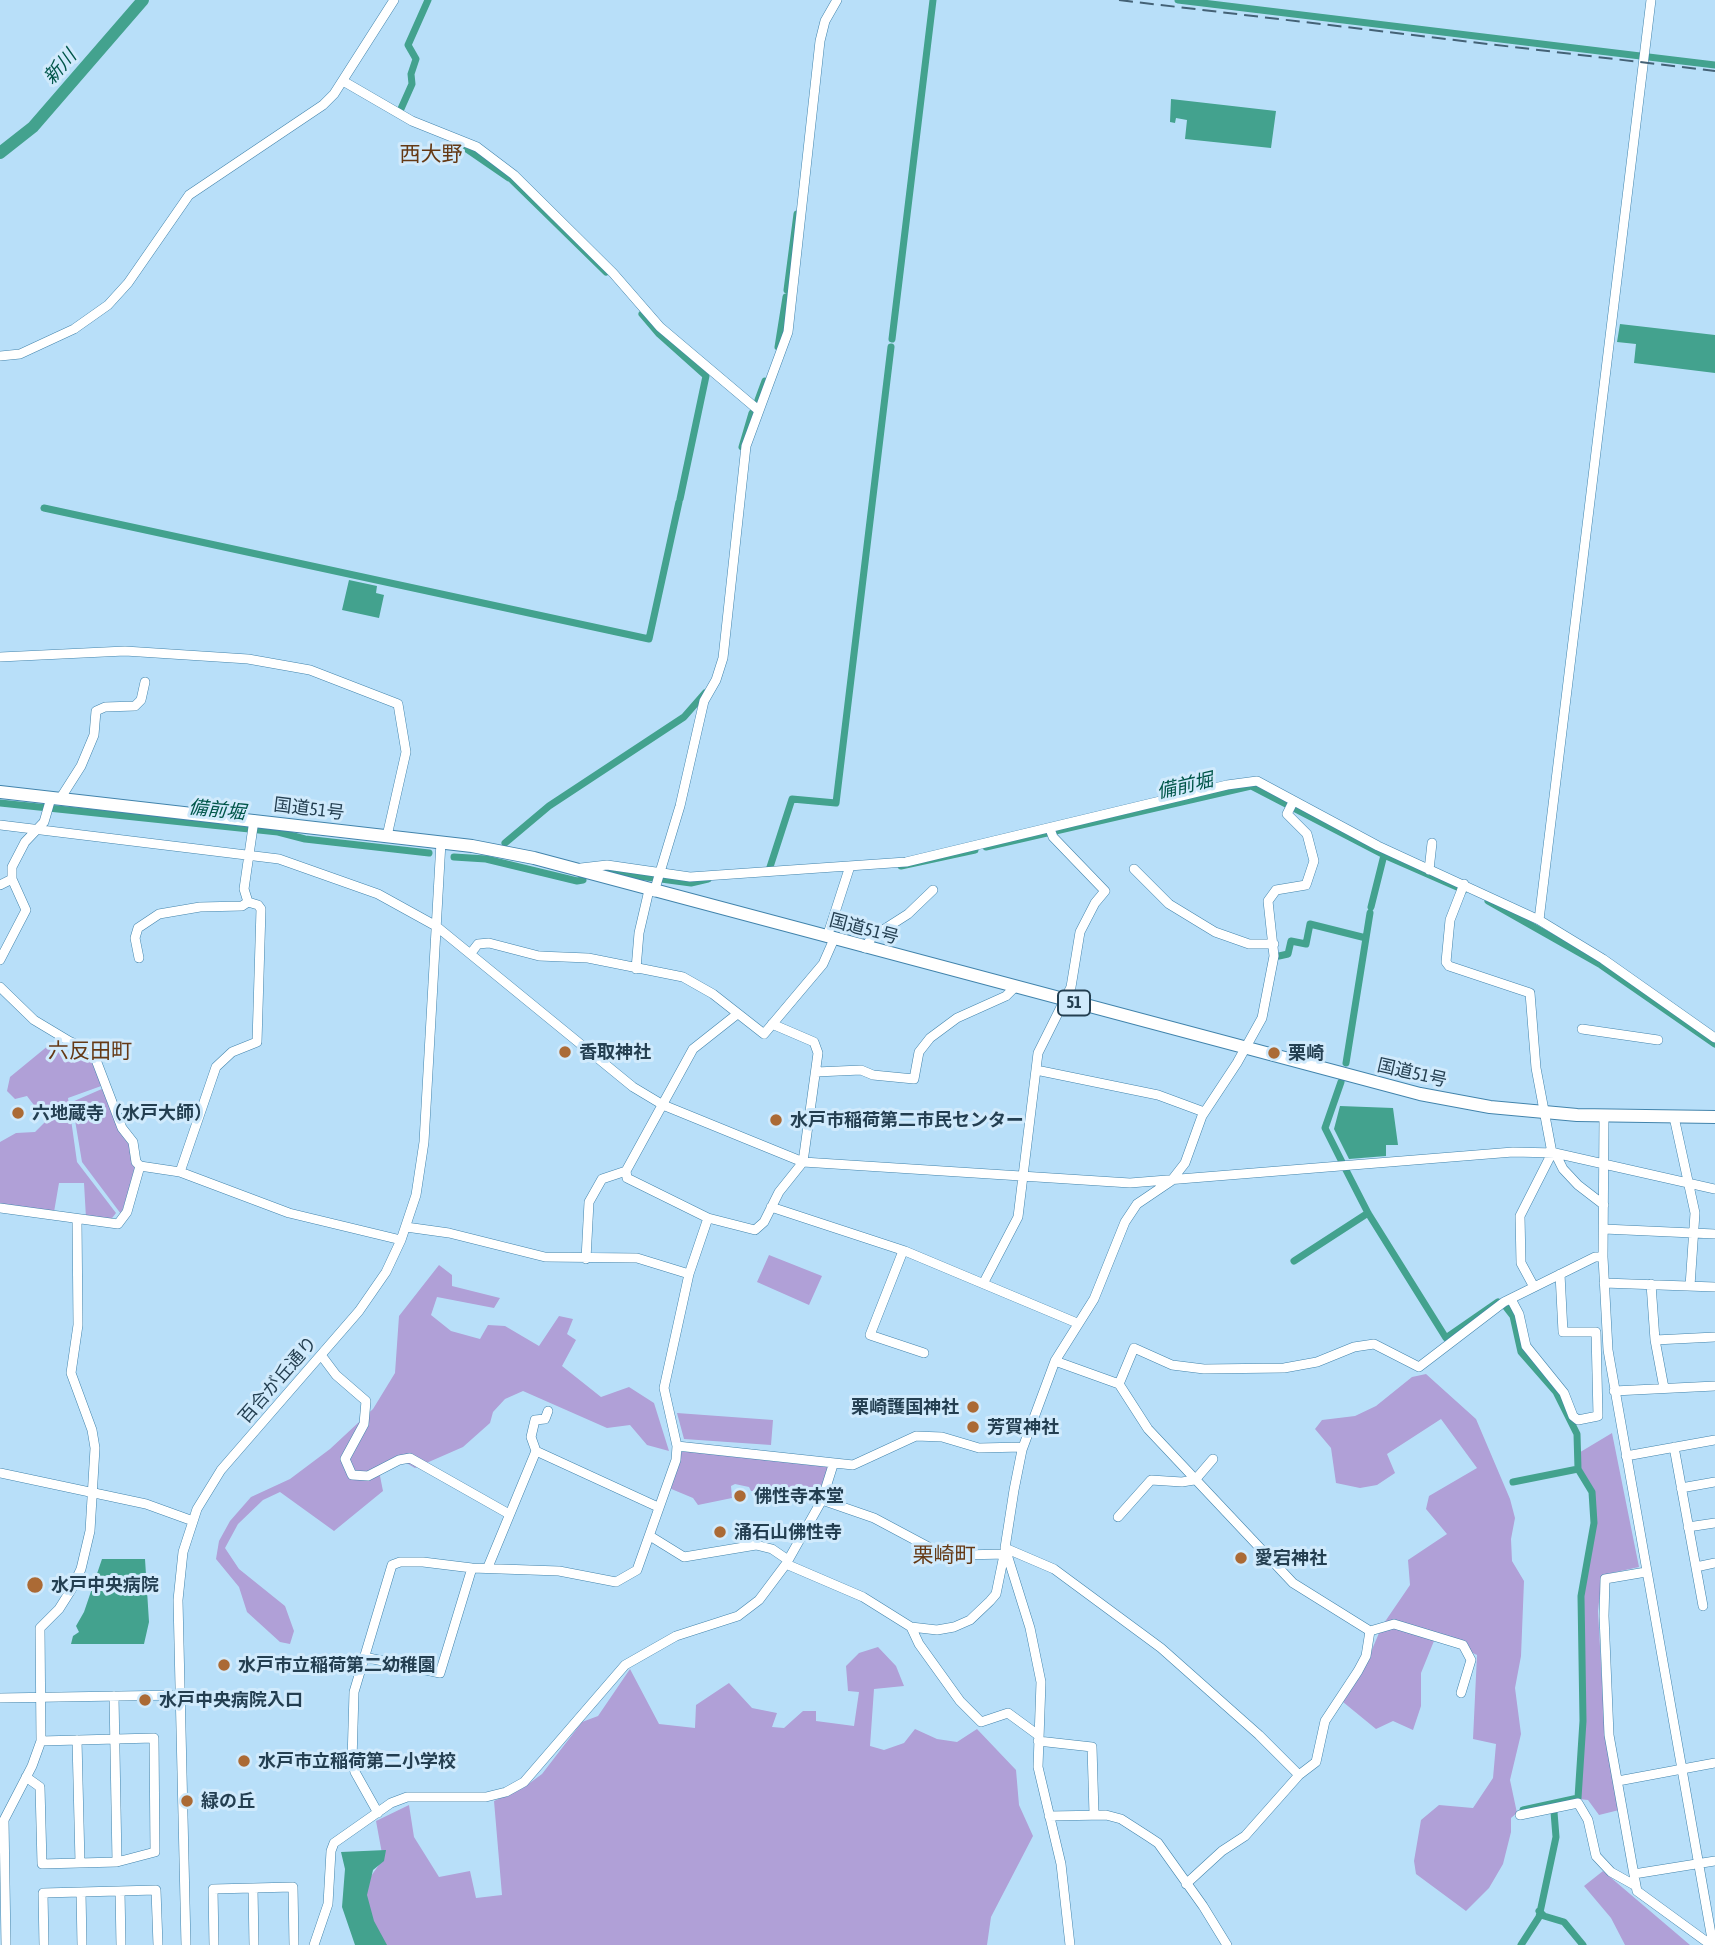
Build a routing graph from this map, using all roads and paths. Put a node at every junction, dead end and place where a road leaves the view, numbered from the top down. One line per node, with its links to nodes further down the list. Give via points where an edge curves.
1 (394, 0): 4 (street)
2 (837, 0): 6 (street, via 820,41 788,332)
3 (1651, 0): 30 (street)
4 (343, 81): 5 (street, via 323,105 189,195 128,283 102,311 20,354); 6 (street, via 404,117 477,147 513,175 613,273 660,327)
5 (0, 356)
6 (757, 409): 25 (street, via 746,446 723,657 704,701 680,806)
7 (0, 657): 16 (street, via 125,652 248,659 310,670 398,704 407,752)
8 (145, 682): 10 (street, via 135,706 96,711 86,756)
9 (0, 792): 10 (highway, 国道51号 / 51)
10 (53, 803): 13 (highway, 国道51号 / 51); 14 (street)
11 (1291, 806): 15 (street, via 1250,780); 23 (street); 33 (street, via 1287,814 1307,834 1314,861 1306,885 1276,890 1268,901)
12 (0, 825): 14 (street)
13 (253, 827): 16 (highway, 国道51号 / 51); 19 (street)
14 (36, 828): 19 (street); 24 (street, via 18,854)
15 (1051, 832): 20 (street); 41 (street, via 1105,891 1080,932)
16 (387, 836): 17 (highway, 国道51号 / 51)
17 (441, 842): 22 (highway, 国道51号 / 51, via 534,858); 31 (street, 百合が丘通り)
18 (1432, 843): 23 (street)
19 (248, 855): 29 (street, via 244,889); 31 (street, via 329,874 396,902)
20 (850, 869): 25 (street); 32 (street)
21 (1134, 869): 33 (street, via 1169,904 1215,932 1249,944)
22 (573, 870): 25 (highway, 国道51号 / 51); 25 (street, via 607,865)
23 (1429, 870): 27 (street)
24 (12, 879): 26 (street); 37 (street, via 26,910)
25 (656, 882): 32 (highway, 国道51号 / 51); 38 (street, via 639,933)
26 (0, 885)
27 (1463, 887): 30 (street); 52 (street, via 1450,920 1446,962 1531,993 1536,1068)
28 (933, 890): 34 (street)
29 (248, 902): 36 (street, via 159,914 138,928); 61 (street, via 261,909 257,1042 232,1052 216,1067)
30 (1539, 920): 45 (street)
31 (436, 926): 35 (street); 71 (street, 百合が丘通り, via 424,1142)
32 (830, 938): 34 (highway, 国道51号 / 51); 43 (street, via 823,964)
33 (1274, 944): 47 (street, via 1262,1018)
34 (865, 947): 40 (highway, 国道51号 / 51)
35 (471, 953): 38 (street, via 478,944 489,943 539,956 588,958); 50 (street, via 613,1072)
36 (139, 958)
37 (0, 960)
38 (636, 969): 42 (street, via 683,977 713,994)
39 (0, 987): 59 (street, via 34,1020 93,1052)
40 (1015, 987): 41 (highway, 国道51号 / 51); 49 (street, via 930,1038 919,1052 914,1079 861,1070)
41 (1066, 1001): 47 (highway, 国道51号 / 51); 48 (street, via 1045,1038)
42 (736, 1015): 43 (street, via 764,1034); 50 (street, via 693,1049)
43 (772, 1024): 49 (street, via 814,1042)
44 (1582, 1029): 46 (street)
45 (1715, 1038)
46 (1658, 1040)
47 (1246, 1049): 51 (street); 52 (highway, 国道51号 / 51, via 1420,1094)
48 (1036, 1070): 51 (street, via 1158,1095); 62 (street)
49 (816, 1072): 58 (street)
50 (663, 1105): 58 (street); 60 (street)
51 (1204, 1112): 63 (street, via 1185,1163)
52 (1545, 1113): 53 (highway, 国道51号 / 51); 56 (street)
53 (1604, 1117): 54 (highway, 国道51号 / 51); 57 (street)
54 (1674, 1117): 55 (highway, 国道51号 / 51); 64 (street)
55 (1715, 1117)
56 (1554, 1153): 57 (street); 63 (street, via 1513,1152); 66 (street, via 1570,1177); 85 (street, via 1520,1216 1521,1263)
57 (1603, 1161): 64 (street); 66 (street)
58 (803, 1162): 62 (street); 68 (street)
59 (140, 1166): 61 (street); 70 (street, via 127,1212 118,1224)
60 (626, 1171): 69 (street, via 627,1178); 78 (street, via 602,1179 592,1196)
61 (180, 1172): 75 (street, via 289,1213)
62 (1023, 1177): 63 (street); 81 (street, via 1018,1217)
63 (1171, 1181): 88 (street, via 1137,1204 1125,1222 1094,1299)
64 (1687, 1182): 65 (street); 73 (street, via 1695,1213)
65 (1715, 1189)
66 (1604, 1205): 72 (street)
67 (0, 1208): 70 (street)
68 (771, 1208): 69 (street, via 755,1230); 76 (street)
69 (708, 1218): 79 (street)
70 (77, 1220): 111 (street, via 78,1325 71,1373 94,1438)
71 (406, 1227): 75 (street, 百合が丘通り); 78 (street, via 545,1257)
72 (1604, 1229): 73 (street); 77 (street)
73 (1693, 1234): 74 (street); 84 (street)
74 (1715, 1234)
75 (401, 1240): 92 (street, 百合が丘通り, via 369,1297)
76 (903, 1251): 81 (street); 91 (street, via 870,1335)
77 (1603, 1257): 80 (street); 82 (street)
78 (586, 1259): 79 (street, via 636,1258)
79 (689, 1274): 100 (street, via 664,1388)
80 (1560, 1274): 85 (street); 87 (street, via 1563,1332 1596,1332 1598,1416 1578,1420 1573,1416 1563,1393 1526,1346)
81 (984, 1282): 88 (street)
82 (1604, 1283): 83 (street); 97 (street)
83 (1651, 1284): 84 (street); 90 (street)
84 (1690, 1286): 86 (street)
85 (1534, 1287): 87 (street)
86 (1715, 1287)
87 (1511, 1299): 94 (street, via 1419,1367 1374,1344 1284,1368 1172,1365 1134,1348)
88 (1077, 1323): 93 (street)
89 (1715, 1337): 90 (street)
90 (1655, 1340): 96 (street)
91 (924, 1353)
92 (321, 1355): 114 (street, via 366,1401 364,1424 345,1460 352,1475 368,1476 410,1458); 116 (street, 百合が丘通り, via 226,1464)
93 (1055, 1362): 94 (street); 101 (street)
94 (1119, 1384): 108 (street, via 1148,1429)
95 (1715, 1386): 96 (street)
96 (1664, 1388): 97 (street)
97 (1614, 1391): 104 (street)
98 (548, 1411): 103 (street, via 545,1419 535,1420 531,1437)
99 (1715, 1440): 102 (street)
100 (677, 1446): 106 (street); 113 (street)
101 (1023, 1447): 106 (street, via 979,1448 942,1437 916,1436 861,1463); 120 (street)
102 (1674, 1447): 104 (street); 110 (street)
103 (536, 1451): 113 (street); 114 (street)
104 (1626, 1456): 126 (street)
105 (1213, 1459): 108 (street)
106 (834, 1465): 112 (street)
107 (0, 1473): 111 (street)
108 (1195, 1480): 115 (street, via 1151,1480); 129 (street, via 1293,1583)
109 (1715, 1482): 110 (street)
110 (1681, 1488): 118 (street)
111 (93, 1493): 116 (street, via 146,1504); 135 (street, via 80,1569 60,1609 40,1628)
112 (822, 1500): 120 (street, via 874,1518 934,1550 960,1555); 121 (street)
113 (658, 1507): 119 (street)
114 (509, 1514): 123 (street)
115 (1118, 1517)
116 (193, 1521): 132 (street, 百合が丘通り, via 179,1586)
117 (1715, 1523): 118 (street)
118 (1688, 1527): 124 (street)
119 (650, 1536): 121 (street, via 684,1557 756,1545 772,1549); 123 (street, via 637,1570 616,1583 559,1571)
120 (1005, 1552): 128 (street, via 996,1594 970,1620 948,1629); 136 (street, via 1030,1628 1041,1682); 142 (street, via 1054,1569 1161,1648)
121 (787, 1562): 128 (street, via 863,1597); 145 (street, via 748,1611 677,1636 625,1665 584,1715 569,1726 540,1767 506,1792 486,1797 407,1797)
122 (1715, 1563): 124 (street)
123 (488, 1567): 125 (street)
124 (1696, 1567): 127 (street)
125 (472, 1568): 130 (street, via 423,1562 392,1565); 130 (street, via 440,1673)
126 (1646, 1572): 141 (street); 144 (street, via 1605,1579 1609,1735)
127 (1703, 1606)
128 (911, 1627): 136 (street, via 960,1702 981,1722 1008,1713)
129 (1370, 1631): 131 (street, via 1394,1624 1464,1645 1471,1660); 142 (street, via 1366,1656 1325,1721 1318,1757)
130 (364, 1657): 145 (street, via 354,1692 352,1760)
131 (1461, 1693)
132 (180, 1695): 133 (street); 164 (street, 百合が丘通り)
133 (114, 1696): 135 (street); 137 (street)
134 (0, 1698): 135 (street)
135 (41, 1698): 139 (street)
136 (1038, 1738): 146 (street, via 1092,1747); 148 (street, via 1040,1781)
137 (115, 1739): 138 (street); 150 (street); 150 (street, via 154,1738 155,1852)
138 (77, 1740): 139 (street); 151 (street)
139 (41, 1741): 143 (street)
140 (1715, 1763): 141 (street)
141 (1682, 1769): 144 (street); 152 (street)
142 (1299, 1775): 154 (street, via 1245,1836)
143 (26, 1777): 151 (street, via 40,1787 42,1864); 159 (street, via 4,1820)
144 (1618, 1781): 153 (street)
145 (378, 1813): 168 (street, via 334,1843 328,1904)
146 (1094, 1814): 148 (street); 154 (street, via 1121,1819 1149,1836)
147 (1520, 1815): 155 (street, via 1578,1803 1588,1819 1597,1856 1611,1872)
148 (1049, 1816): 169 (street, via 1061,1864)
149 (1715, 1861): 152 (street)
150 (117, 1862): 151 (street)
151 (80, 1863)
152 (1698, 1864): 153 (street); 171 (street)
153 (1634, 1874): 155 (street)
154 (1186, 1884): 170 (street)
155 (1636, 1886): 171 (street)
156 (253, 1888): 165 (street, via 213,1889); 166 (street); 167 (street, via 293,1887)
157 (120, 1891): 158 (street); 162 (street); 163 (street, via 156,1889)
158 (80, 1892): 160 (street, via 43,1893); 161 (street)
159 (6, 1945)
160 (44, 1945)
161 (82, 1945)
162 (121, 1945)
163 (158, 1945)
164 (186, 1945)
165 (214, 1945)
166 (254, 1945)
167 (294, 1945)
168 (314, 1945)
169 (1070, 1945)
170 (1227, 1945)
171 (1712, 1945)

